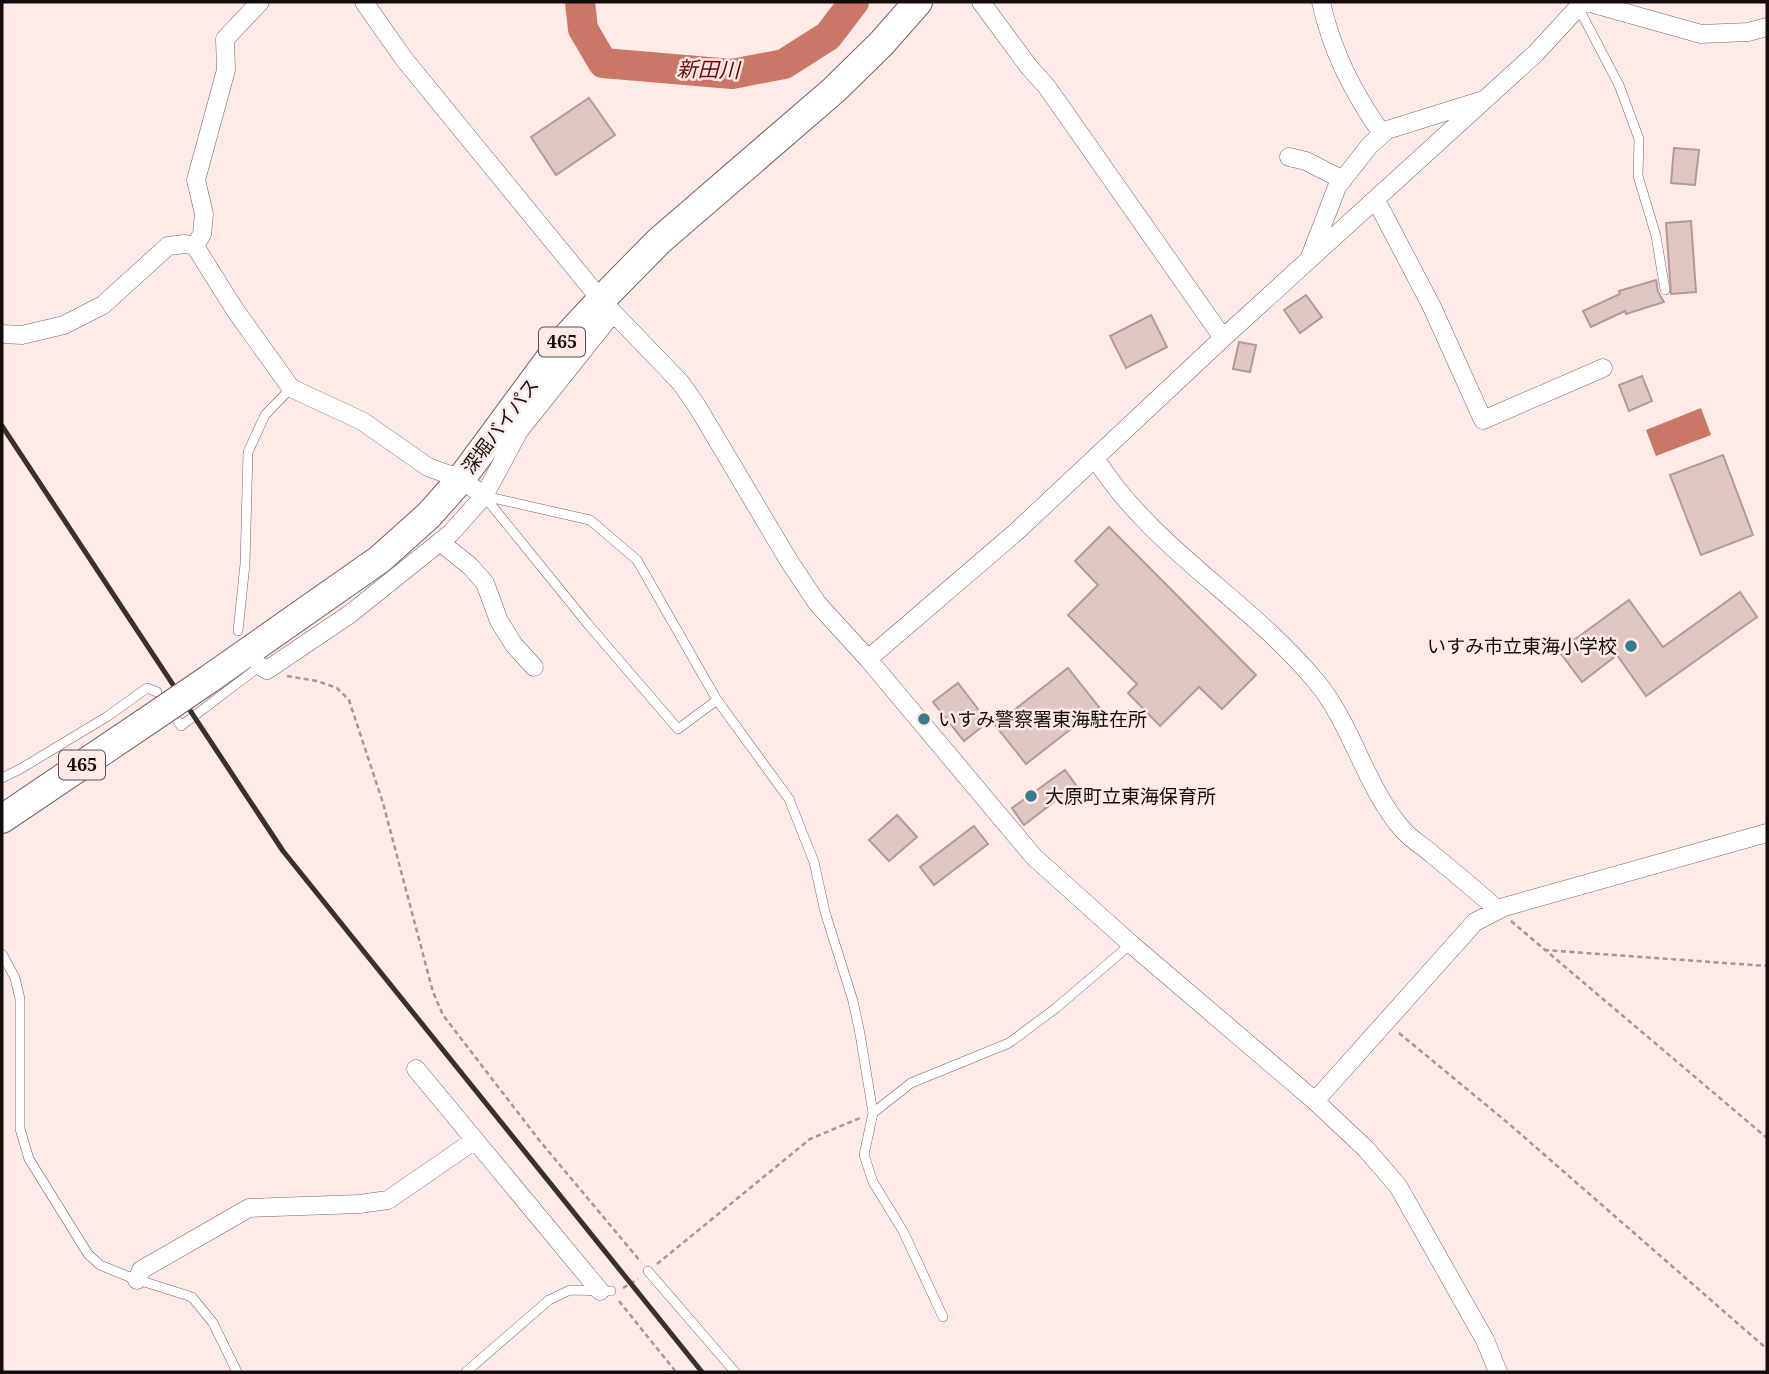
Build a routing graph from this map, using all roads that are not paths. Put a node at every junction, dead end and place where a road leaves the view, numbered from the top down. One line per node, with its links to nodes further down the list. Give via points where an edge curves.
1 (260, 2): 13 (street, via 225,39 226,70 196,180 204,215)
2 (364, 2): 16 (street, via 404,59)
3 (918, 2): 16 (highway, 深堀バイパス / 465, via 834,90 659,241)
4 (981, 2): 18 (street, via 1047,87)
5 (1321, 2): 9 (street, via 1328,34 1357,97)
6 (1583, 3): 7 (street, via 1701,34); 8 (street); 15 (lane, via 1639,139 1638,176 1656,236)
7 (1767, 27)
8 (1486, 99): 9 (street); 12 (street)
9 (1382, 134): 11 (street)
10 (1289, 157): 11 (street)
11 (1343, 180): 14 (street)
12 (1376, 200): 14 (street); 19 (street, via 1432,307 1483,420)
13 (195, 246): 17 (street, via 168,246 103,305 64,325 22,335); 20 (street)
14 (1309, 261): 18 (street)
15 (1665, 290)
16 (607, 307): 22 (highway, 深堀バイパス / 465, via 562,342); 23 (street, via 519,431); 26 (street, via 680,382 817,603)
17 (2, 334)
18 (1223, 338): 21 (street)
19 (1603, 368)
20 (291, 388): 22 (street, via 362,421 428,467); 25 (lane, via 265,415 248,452)
21 (1095, 458): 26 (street); 34 (street, via 1112,485 1155,531 1287,649 1317,682 1404,831)
22 (461, 479): 23 (street); 30 (highway, 深堀バイパス / 465, bridge, via 380,559)
23 (484, 496): 24 (street); 29 (lane, via 590,520 636,561); 29 (lane, via 678,729)
24 (440, 542): 27 (street, via 485,583 499,621); 28 (street, via 350,614)
25 (238, 631)
26 (868, 659): 35 (street, via 1034,857)
27 (534, 667)
28 (264, 668): 30 (lane, via 181,726)
29 (718, 700): 39 (lane, via 789,799 814,862 853,1001)
30 (165, 708): 31 (lane, via 147,688); 32 (highway, 465)
31 (2, 778)
32 (2, 819)
33 (1767, 833): 34 (street)
34 (1498, 909): 38 (street, via 1475,922)
35 (1131, 944): 38 (street); 39 (lane, via 1009,1043 911,1083)
36 (2, 954): 42 (lane, via 20,999 20,1129 29,1159 88,1254 100,1265)
37 (416, 1069): 40 (street)
38 (1315, 1101): 48 (street, via 1398,1186 1485,1340)
39 (873, 1113): 44 (lane, via 864,1155 873,1182 903,1231)
40 (475, 1140): 42 (street, via 388,1199 248,1208 141,1270); 43 (street)
41 (648, 1271): 47 (lane)
42 (137, 1280): 45 (lane, via 192,1297 213,1323)
43 (606, 1291): 46 (lane, via 570,1290 549,1300)
44 (943, 1317)
45 (237, 1372)
46 (466, 1372)
47 (735, 1372)
48 (1498, 1372)

